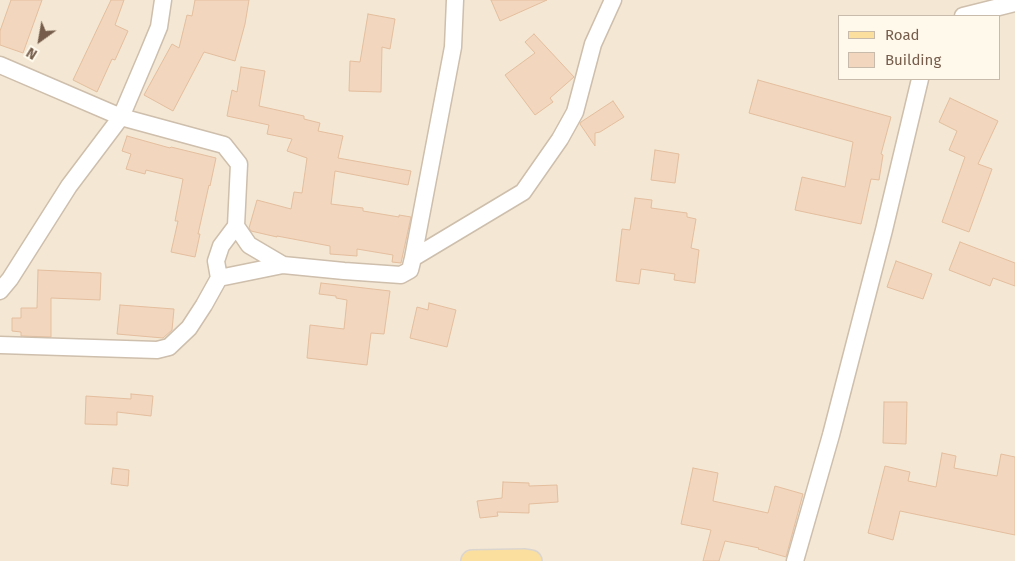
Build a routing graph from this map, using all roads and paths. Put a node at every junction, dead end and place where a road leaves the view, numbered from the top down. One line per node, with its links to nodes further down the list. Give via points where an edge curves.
1 (163, 0): 8 (street, via 159,27)
2 (455, 0): 10 (street, via 453,47)
3 (614, 0): 10 (street, via 593,44 575,112 523,192)
4 (1015, 3): 5 (street)
5 (966, 15)
6 (0, 65): 8 (street)
7 (920, 80): 17 (street, via 884,230)
8 (121, 117): 9 (street, via 224,145 239,164); 13 (street, via 69,186)
9 (236, 226): 11 (street, via 249,245); 12 (street, via 220,246 216,261)
10 (413, 258): 11 (street, via 410,270 401,275)
11 (283, 265): 12 (street)
12 (219, 278): 14 (street, via 189,328 169,347 157,350)
13 (0, 291)
14 (0, 345)
15 (472, 561): 16 (main road)
16 (531, 561)
17 (795, 561)

